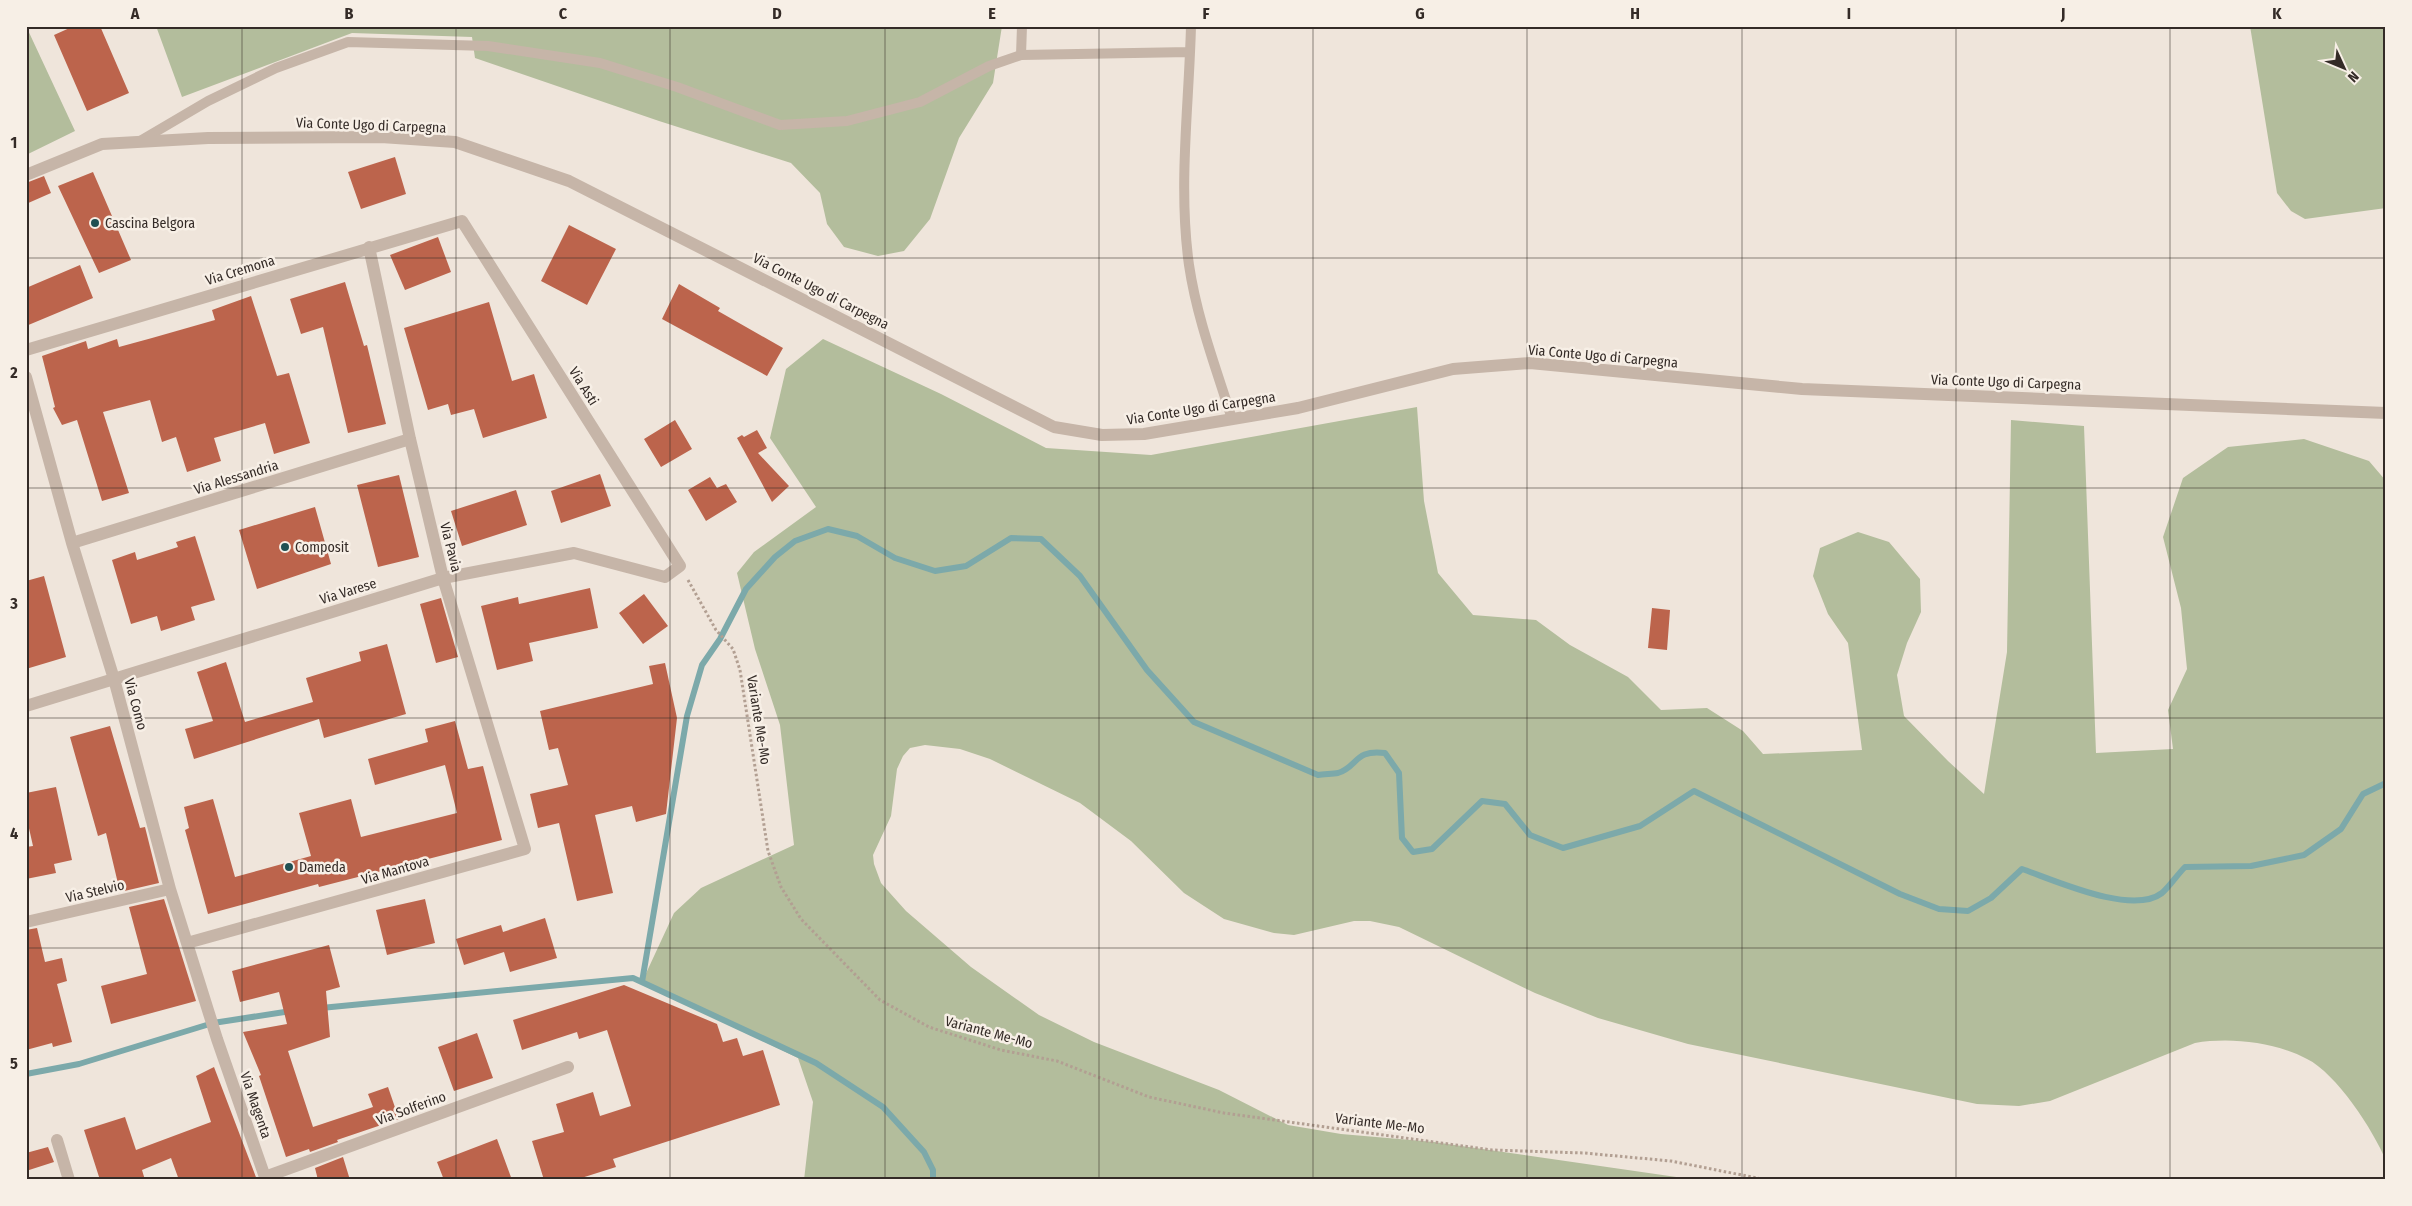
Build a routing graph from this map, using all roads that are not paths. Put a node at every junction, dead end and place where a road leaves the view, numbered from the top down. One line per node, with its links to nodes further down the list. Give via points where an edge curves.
1 (1022, 26): 4 (lane)
2 (1191, 26): 3 (lane)
3 (1190, 52): 4 (lane); 12 (lane, via 1183,158 1189,264 1199,318)
4 (1021, 55): 5 (lane, via 989,66 920,102 847,120 780,125 600,63 488,46 348,42 276,68 208,101)
5 (139, 142): 6 (street, Via Conte Ugo di Carpegna, via 102,144); 12 (street, Via Conte Ugo di Carpegna, via 208,138 381,138 456,142 569,181 1054,427 1102,435 1144,434)
6 (26, 175)
7 (462, 221): 8 (street, Via Cremona); 15 (street, Via Asti)
8 (369, 247): 9 (street, Via Cremona); 13 (street, Via Pavia)
9 (26, 350)
10 (26, 377): 14 (street, Via Como)
11 (2386, 413): 12 (street, Via Conte Ugo di Carpegna, via 1802,389 1530,364 1453,369 1298,408)
12 (1232, 419)
13 (410, 439): 14 (street, Via Alessandria); 16 (street, Via Pavia)
14 (72, 543): 17 (street, Via Como)
15 (680, 566): 16 (street, Via Varese, via 665,577 574,553)
16 (443, 578): 17 (street, Via Varese); 19 (street, Via Pavia)
17 (114, 679): 18 (street, Via Varese); 20 (street, Via Como)
18 (26, 706)
19 (525, 849): 22 (street, Via Mantova)
20 (170, 889): 21 (street, Via Stelvio); 22 (street, Via Como)
21 (26, 922)
22 (187, 943): 23 (street, Via Como)
23 (217, 1039): 26 (street, Via Magenta)
24 (568, 1067): 26 (street, Via Solferino)
25 (57, 1140): 27 (street)
26 (265, 1178)
27 (69, 1180)

